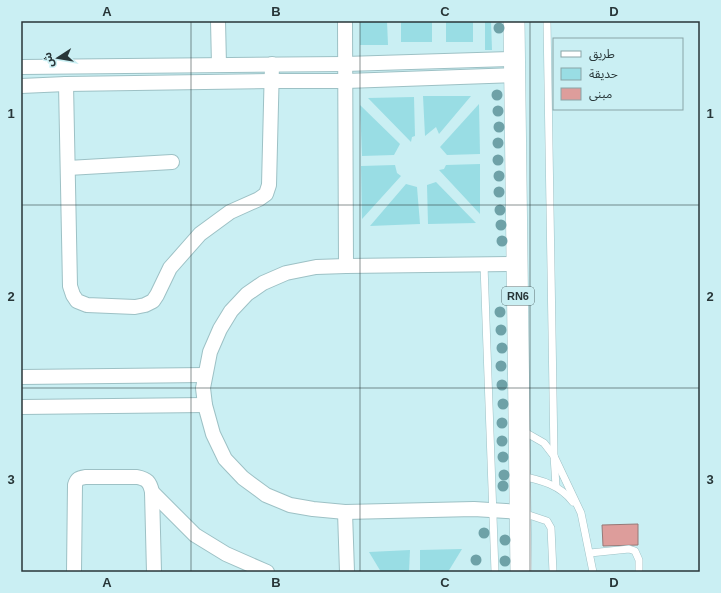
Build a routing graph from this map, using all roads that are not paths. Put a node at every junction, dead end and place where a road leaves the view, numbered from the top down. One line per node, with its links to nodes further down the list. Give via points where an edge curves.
1 (218, 21): 7 (street)
2 (345, 21): 6 (street)
3 (514, 21): 10 (main road, RN6)
4 (546, 21): 26 (lane)
5 (272, 64): 6 (street); 7 (street); 11 (street)
6 (345, 64): 10 (street); 13 (street)
7 (219, 65): 9 (street)
8 (21, 67): 9 (street)
9 (158, 67): 12 (street)
10 (514, 67): 13 (street); 18 (main road, RN6)
11 (271, 81): 12 (street); 13 (street); 17 (street, via 270,185 266,194 230,212 200,234 170,268 153,301 145,305 136,307 87,304 77,301 73,295 70,286)
12 (158, 82): 14 (street)
13 (346, 82): 20 (street)
14 (66, 84): 15 (street); 17 (street)
15 (21, 86)
16 (172, 162): 17 (street)
17 (68, 168)
18 (517, 264): 19 (street); 25 (main road, RN6)
19 (484, 265): 20 (street); 30 (lane)
20 (346, 266): 21 (street, via 316,267 286,273 263,283 247,294 220,329 210,352)
21 (205, 375): 22 (street); 23 (street)
22 (21, 378)
23 (205, 406): 24 (street); 31 (street, via 213,434 225,459 243,478 266,495 290,504)
24 (21, 407)
25 (520, 429): 26 (lane, via 544,443); 27 (main road, RN6)
26 (554, 456): 28 (lane); 33 (lane)
27 (520, 476): 28 (lane); 32 (main road, RN6)
28 (556, 486): 33 (lane, via 570,498)
29 (152, 492): 35 (street, via 149,482 145,479 86,477 76,481); 36 (street); 37 (street, via 195,535 226,554)
30 (492, 510): 31 (street); 32 (street); 39 (lane)
31 (345, 512): 38 (street)
32 (521, 512): 40 (main road, RN6); 41 (lane, via 547,521 551,528)
33 (581, 513): 34 (lane)
34 (590, 553): 42 (lane); 43 (lane, via 629,549 635,551 639,560)
35 (74, 572)
36 (154, 572)
37 (267, 572)
38 (348, 572)
39 (495, 572)
40 (521, 572)
41 (554, 572)
42 (593, 572)
43 (639, 572)

